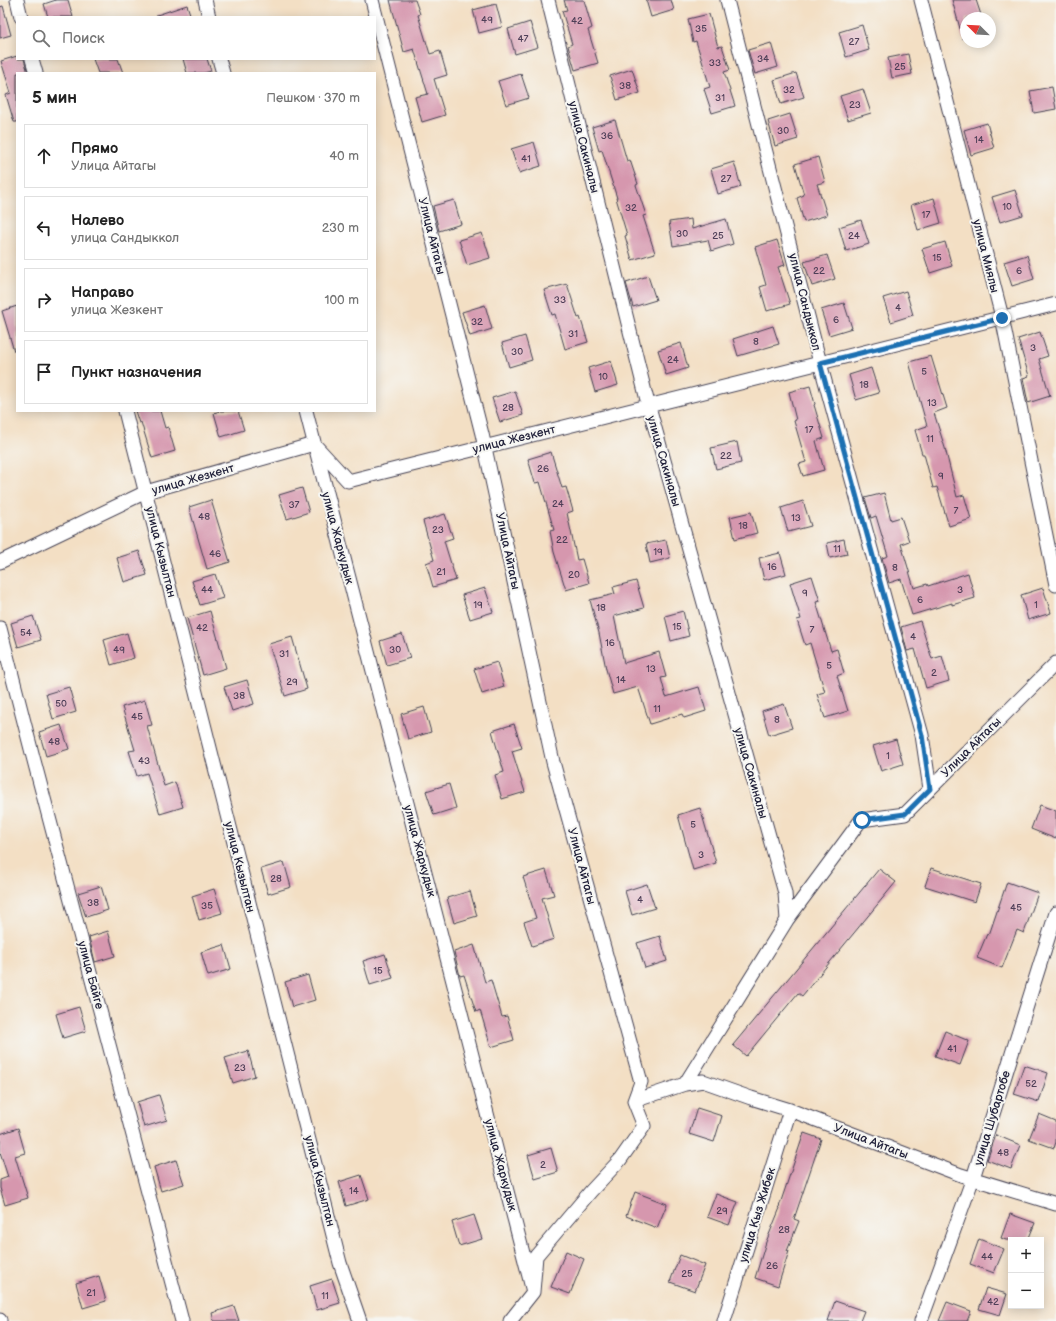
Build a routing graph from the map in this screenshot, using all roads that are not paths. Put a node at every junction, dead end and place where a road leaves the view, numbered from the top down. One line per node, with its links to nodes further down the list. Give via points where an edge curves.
1 (17, 0): 7 (street)
2 (205, 0): 8 (street)
3 (372, 0): 20 (street, Улица Айтагы)
4 (548, 0): 16 (street, улица Сакиналы)
5 (727, 0): 15 (street, улица Сандыккол)
6 (921, 0): 14 (street, улица Миялы)
7 (21, 16)
8 (209, 16)
9 (32, 60): 11 (street)
10 (219, 60): 12 (street)
11 (36, 72)
12 (223, 72)
13 (1056, 304): 14 (street, улица Жезкент)
14 (1002, 318): 15 (street, улица Жезкент); 23 (street, улица Миялы)
15 (820, 363): 16 (street, улица Жезкент); 26 (street, улица Сандыккол, via 922,735)
16 (649, 406): 20 (street, улица Жезкент); 28 (street, улица Сакиналы, via 785,893)
17 (125, 412): 21 (street, улица Кызылтан)
18 (306, 412): 19 (street, улица Жаркудык)
19 (314, 444): 20 (street, улица Жезкент, via 348,481); 21 (street, улица Жезкент); 34 (street, улица Жаркудык)
20 (485, 446): 30 (street, Улица Айтагы, via 554,762 640,1082)
21 (146, 492): 22 (street, улица Жезкент); 36 (street, улица Кызылтан, via 340,1263)
22 (0, 562)
23 (1056, 585)
24 (0, 628): 35 (street, улица Байге)
25 (1056, 663): 26 (street, Улица Айтагы)
26 (930, 789): 28 (street, Улица Айтагы, via 905,814 862,820)
27 (1056, 913): 32 (street, улица Шубартобе)
28 (787, 920): 29 (street, Улица Айтагы)
29 (685, 1084): 30 (street, Улица Айтагы); 31 (street, Улица Айтагы, via 703,1081)
30 (634, 1101): 34 (street, via 644,1126 620,1160 536,1256)
31 (790, 1110): 32 (street, Улица Айтагы); 38 (street, улица Кыз Жибек)
32 (973, 1178): 33 (street, Улица Айтагы); 39 (street, улица Шубартобе)
33 (1056, 1204)
34 (533, 1292): 37 (street)
35 (182, 1321)
36 (360, 1321)
37 (510, 1321)
38 (724, 1321)
39 (921, 1321)

